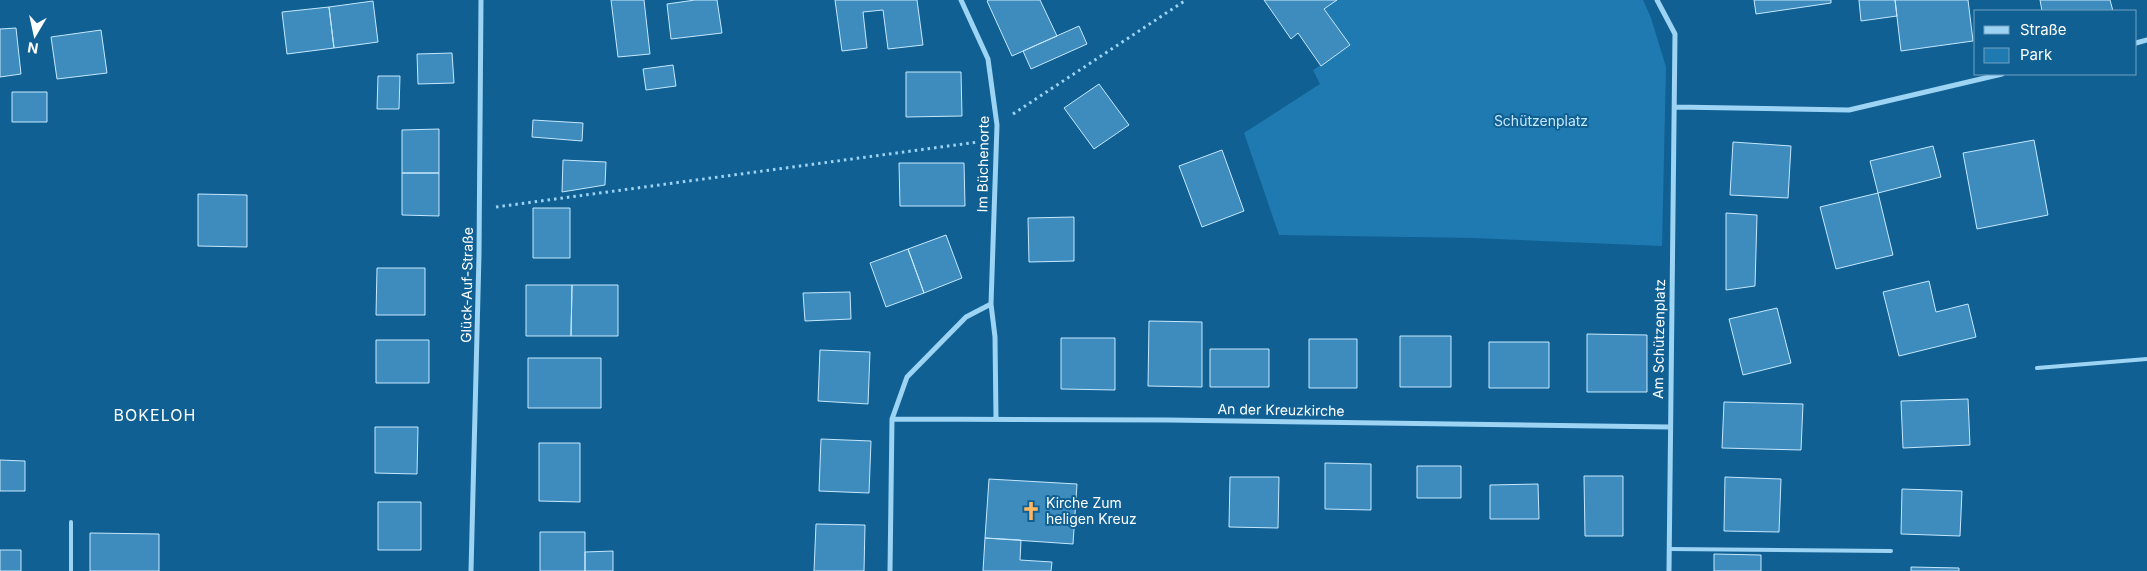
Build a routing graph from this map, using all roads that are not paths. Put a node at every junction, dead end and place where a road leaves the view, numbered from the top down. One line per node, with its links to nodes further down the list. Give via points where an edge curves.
1 (481, 0): 16 (street, Glück-Auf-Straße)
2 (961, 0): 6 (street, Im Büchenorte, via 988,59 997,125)
3 (1656, 0): 5 (street, Am Schützenplatz, via 1675,34)
4 (1998, 75): 5 (street, via 1849,110)
5 (1675, 107): 11 (street, Am Schützenplatz)
6 (992, 304): 9 (street, Im Büchenorte); 10 (street, via 966,317 907,377)
7 (2147, 359): 8 (lane)
8 (2037, 368)
9 (996, 418): 10 (street, An der Kreuzkirche); 11 (street, An der Kreuzkirche)
10 (892, 419): 17 (street)
11 (1669, 427): 13 (street, Am Schützenplatz)
12 (71, 522): 15 (lane)
13 (1669, 550): 14 (lane); 18 (street, Am Schützenplatz)
14 (1891, 551)
15 (71, 571)
16 (471, 571)
17 (890, 571)
18 (1669, 571)

